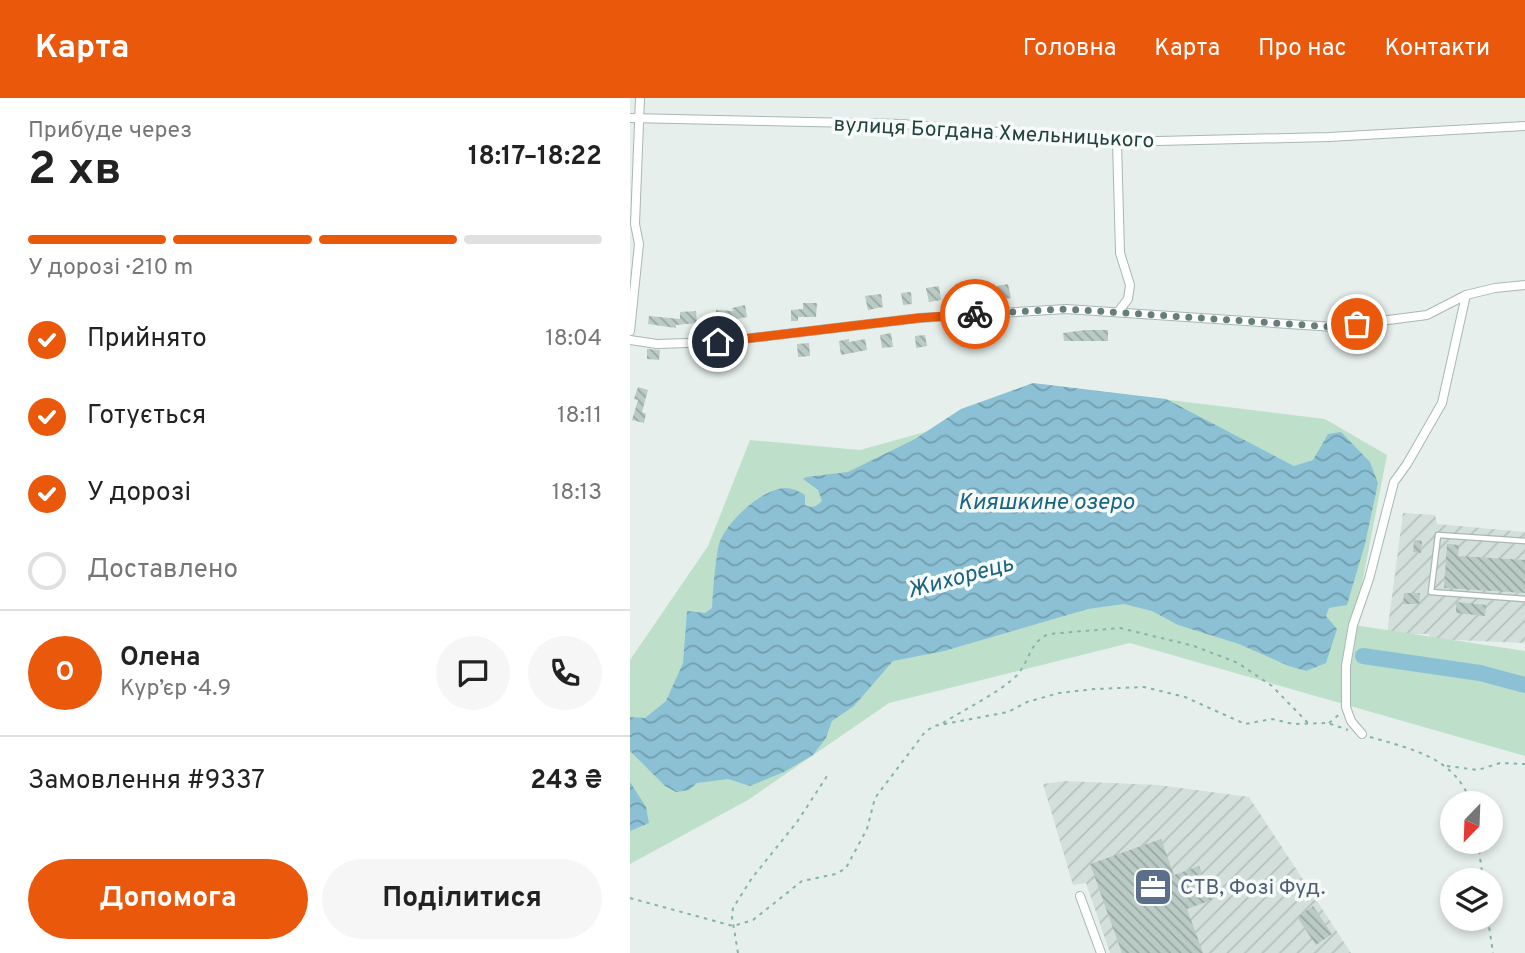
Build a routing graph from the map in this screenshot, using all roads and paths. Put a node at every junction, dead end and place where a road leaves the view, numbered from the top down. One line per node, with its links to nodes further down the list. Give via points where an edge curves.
1 (640, 98): 2 (street)
2 (635, 119): 4 (street, вулиця Богдана Хмельницького, via 902,124); 5 (street)
3 (1525, 126): 4 (street, вулиця Богдана Хмельницького)
4 (1117, 142): 8 (street, via 1119,253 1130,285 1128,299)
5 (633, 223): 9 (street, via 639,244)
6 (1525, 285): 7 (street)
7 (1466, 295): 8 (street, via 1427,315 1334,327); 13 (street, via 1442,403 1394,482 1353,625)
8 (1118, 312): 10 (street, via 1066,309 919,318 718,342)
9 (630, 331)
10 (630, 340)
11 (1525, 541): 12 (lane, via 1438,535 1431,592)
12 (1525, 599)
13 (1346, 707): 14 (path); 17 (street)
14 (1328, 723): 15 (path); 17 (path)
15 (1310, 724): 16 (path, via 1272,719 1245,724 1185,697 1144,687 1059,693 1007,712); 16 (path, via 1272,686 1238,663 1194,646 1121,628 1040,637 1014,678)
16 (940, 725): 24 (path, via 925,732 875,798 867,829 846,868 802,881 753,920)
17 (1362, 734): 19 (path)
18 (1525, 764): 19 (path, via 1500,763 1478,770)
19 (1447, 766): 21 (path)
20 (829, 773): 24 (path, via 733,908)
21 (1467, 791)
22 (1080, 896): 27 (street)
23 (630, 898): 24 (path)
24 (733, 926): 26 (path)
25 (1490, 931): 28 (path)
26 (738, 953)
27 (1101, 953)
28 (1493, 953)

